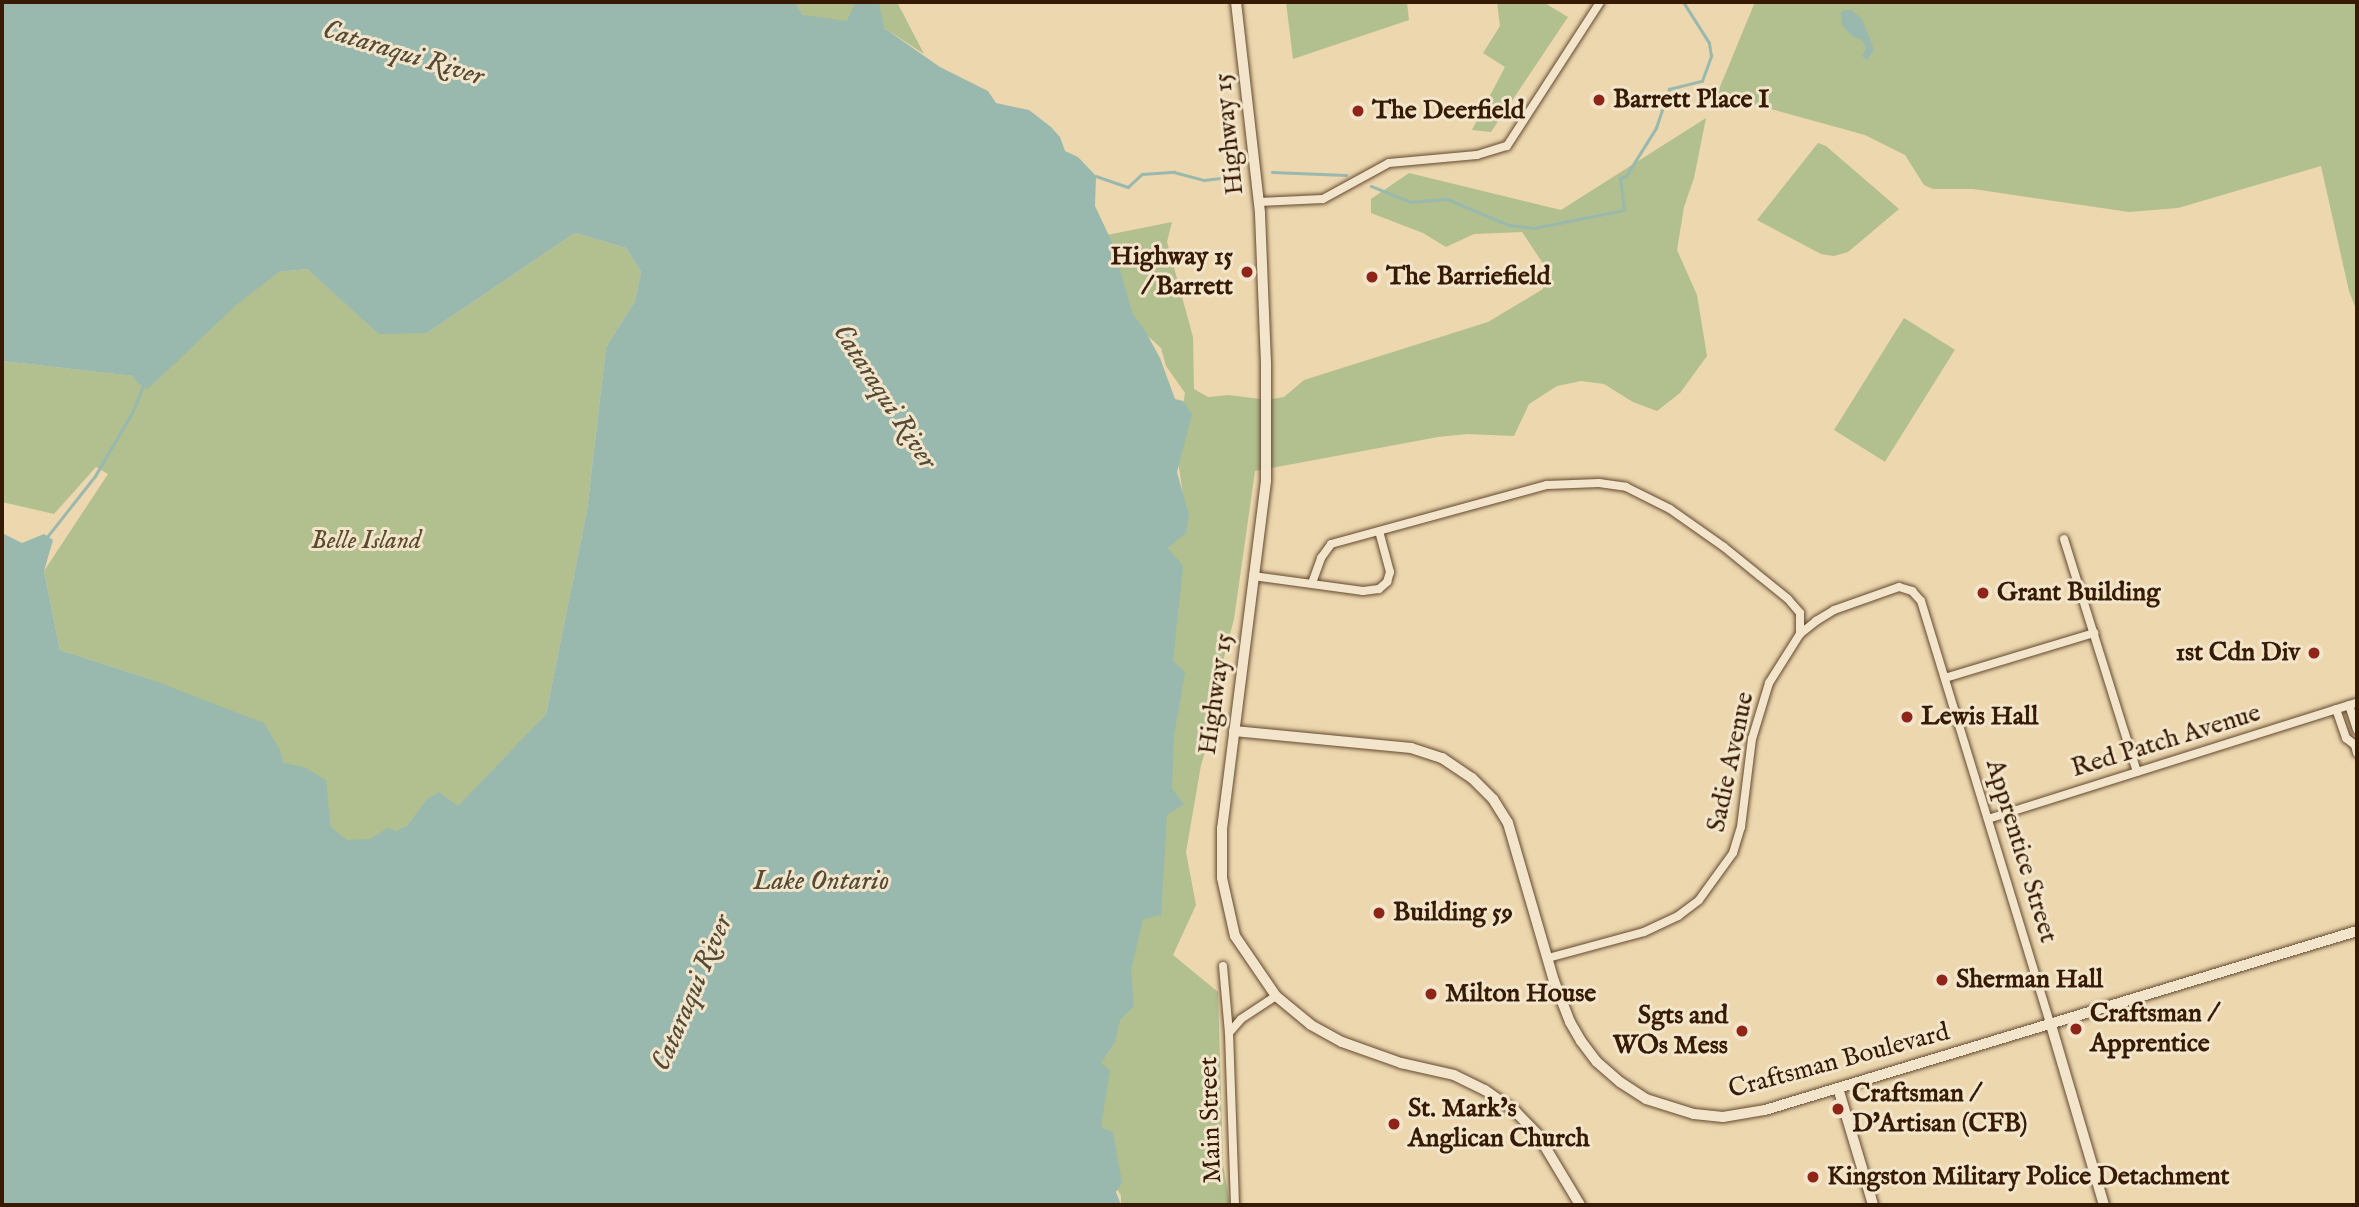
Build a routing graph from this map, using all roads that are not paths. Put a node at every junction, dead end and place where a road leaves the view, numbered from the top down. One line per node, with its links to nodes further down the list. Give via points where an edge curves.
1 (1236, 2): 3 (street, Highway 15)
2 (1600, 2): 3 (street, via 1507,146 1477,155 1389,163 1323,199)
3 (1259, 202): 6 (street, Highway 15, via 1266,481)
4 (1379, 530): 7 (street, via 1331,544); 7 (street, via 1390,572 1387,582 1363,591); 8 (street, via 1547,485 1626,487 1670,509 1724,547)
5 (2064, 539): 10 (street)
6 (1253, 576): 7 (street); 16 (street, Highway 15)
7 (1312, 583)
8 (1800, 613): 9 (street); 11 (street)
9 (1822, 617): 11 (street, Apprentice Street); 12 (street, Apprentice Street, via 1884,590 1899,587 1912,591 1921,601)
10 (2094, 633): 12 (street); 18 (street)
11 (1800, 634): 21 (street, Sadie Avenue, via 1769,683 1752,739 1741,827 1718,878 1678,916 1644,932)
12 (1945, 678): 19 (street, Apprentice Street)
13 (2353, 704): 14 (street, Red Patch Avenue); 15 (street)
14 (2336, 709): 17 (street, via 2346,738); 18 (street, Red Patch Avenue)
15 (2357, 730)
16 (1234, 731): 21 (street, Craftsman Boulevard, via 1411,748 1442,758 1472,778 1508,823); 23 (street, Highway 15, via 1224,803 1222,878 1235,936)
17 (2356, 746)
18 (2137, 772): 19 (street, Red Patch Avenue)
19 (1988, 819): 24 (street, Apprentice Street)
20 (2357, 931): 24 (street, Craftsman Boulevard)
21 (1548, 958): 26 (street, Craftsman Boulevard, via 1562,1003 1581,1041 1612,1076 1646,1099 1694,1114 1723,1116 1765,1110)
22 (1223, 966): 25 (street, Main Street)
23 (1276, 996): 25 (street, Main Street, via 1241,1019); 28 (street, Highway 15, via 1311,1025 1342,1042 1454,1075 1485,1090 1538,1135)
24 (2051, 1025): 26 (street, Craftsman Boulevard); 30 (street, Apprentice Street)
25 (1229, 1033): 27 (street, Main Street)
26 (1838, 1088): 29 (street)
27 (1235, 1205)
28 (1580, 1205)
29 (1873, 1205)
30 (2104, 1205)

